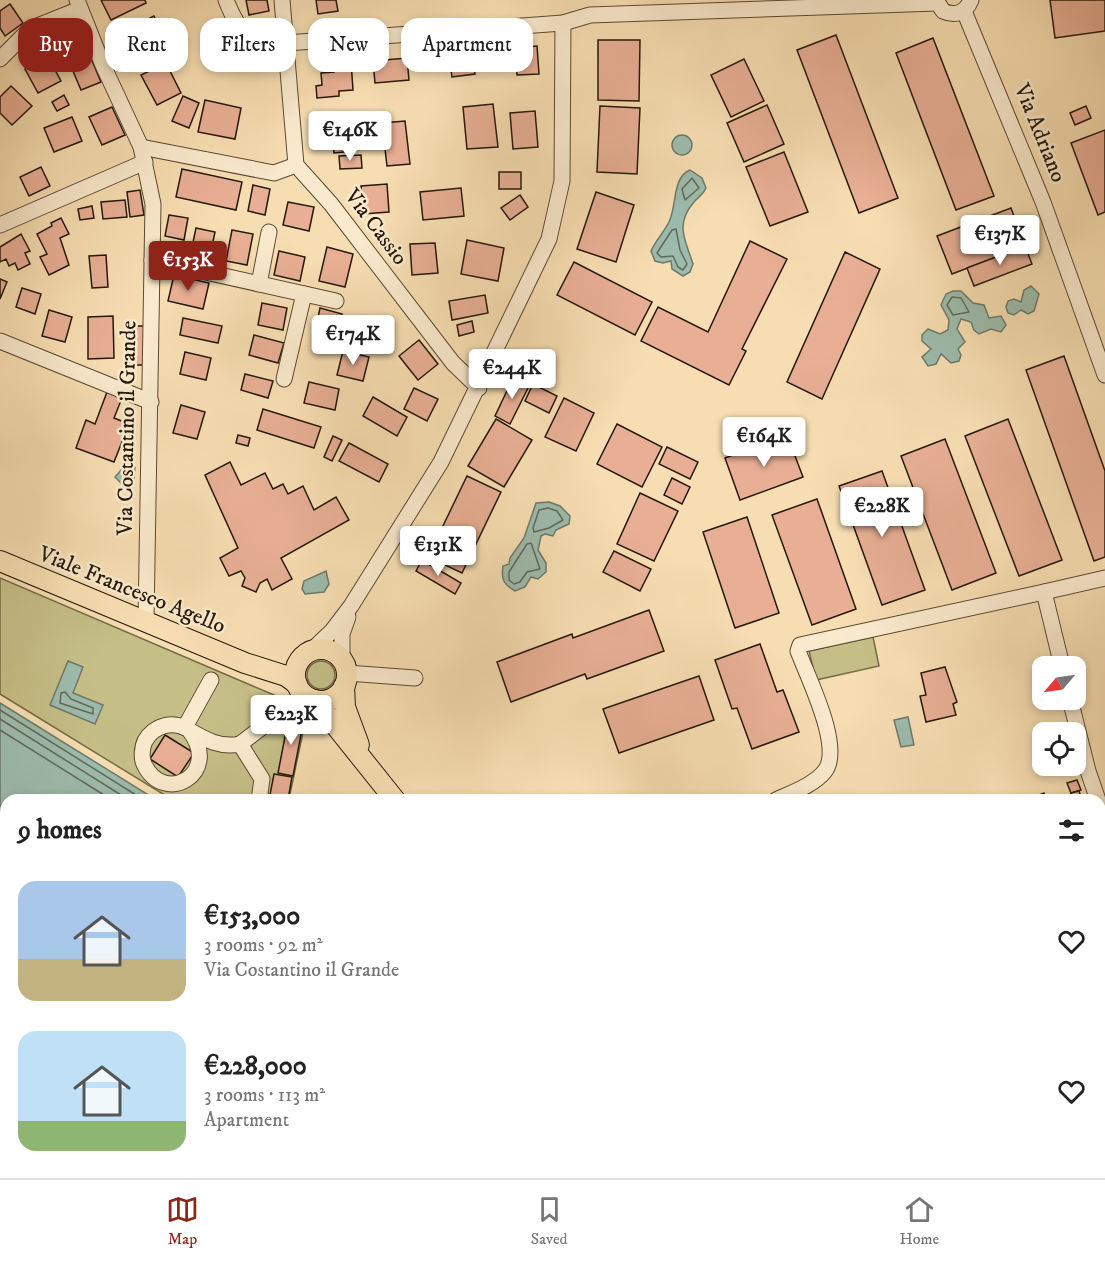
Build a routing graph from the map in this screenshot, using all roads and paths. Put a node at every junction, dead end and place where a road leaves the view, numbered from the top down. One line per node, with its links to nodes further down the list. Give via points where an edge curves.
1 (226, 0): 7 (street)
2 (282, 0): 8 (street)
3 (936, 2): 5 (street, via 949,14); 6 (street)
4 (79, 4): 11 (street, via 30,29); 13 (street, Via Costantino il Grande)
5 (968, 5): 22 (street, Via Adriano)
6 (749, 6): 9 (street, via 590,15)
7 (233, 18)
8 (284, 18)
9 (563, 23): 10 (street); 24 (street, via 562,181 549,239)
10 (296, 42)
11 (0, 59)
12 (288, 72): 14 (street)
13 (143, 154): 14 (street, via 274,173); 15 (street); 17 (street, Via Costantino il Grande, via 153,204)
14 (296, 165): 24 (street, Via Cassio, via 331,204 453,363)
15 (0, 225)
16 (269, 232): 18 (street)
17 (152, 260): 18 (street); 25 (street, Via Costantino il Grande)
18 (259, 284): 19 (street)
19 (304, 294): 20 (street); 23 (street)
20 (336, 301)
21 (0, 341): 25 (street)
22 (1105, 375)
23 (284, 379)
24 (478, 388): 29 (street, via 441,462)
25 (151, 402): 30 (street, Via Costantino il Grande)
26 (0, 561): 30 (main road, Viale Francesco Agello)
27 (1105, 578): 28 (street)
28 (1044, 592): 32 (street); 43 (street, via 800,645 798,651 830,740 830,758 821,775)
29 (351, 606): 31 (street); 34 (street, via 342,634)
30 (146, 620): 33 (main road, Viale Francesco Agello)
31 (307, 654): 33 (main road, Viale Francesco Agello); 34 (main road, via 331,651); 37 (main road, via 295,671)
32 (1060, 656)
33 (245, 663): 37 (main road, Viale Francesco Agello, via 286,676)
34 (344, 673): 35 (street); 37 (main road, via 331,699); 40 (main road, Viale Francesco Agello, via 345,707)
35 (415, 678)
36 (211, 680): 39 (street, via 187,728 209,741 228,746)
37 (306, 693): 39 (street); 40 (main road, Viale Francesco Agello)
38 (1073, 710): 44 (street)
39 (240, 744): 41 (street, via 262,779)
40 (365, 759): 42 (main road, Viale Francesco Agello)
41 (260, 794)
42 (391, 794)
43 (787, 794)
44 (1096, 794)

